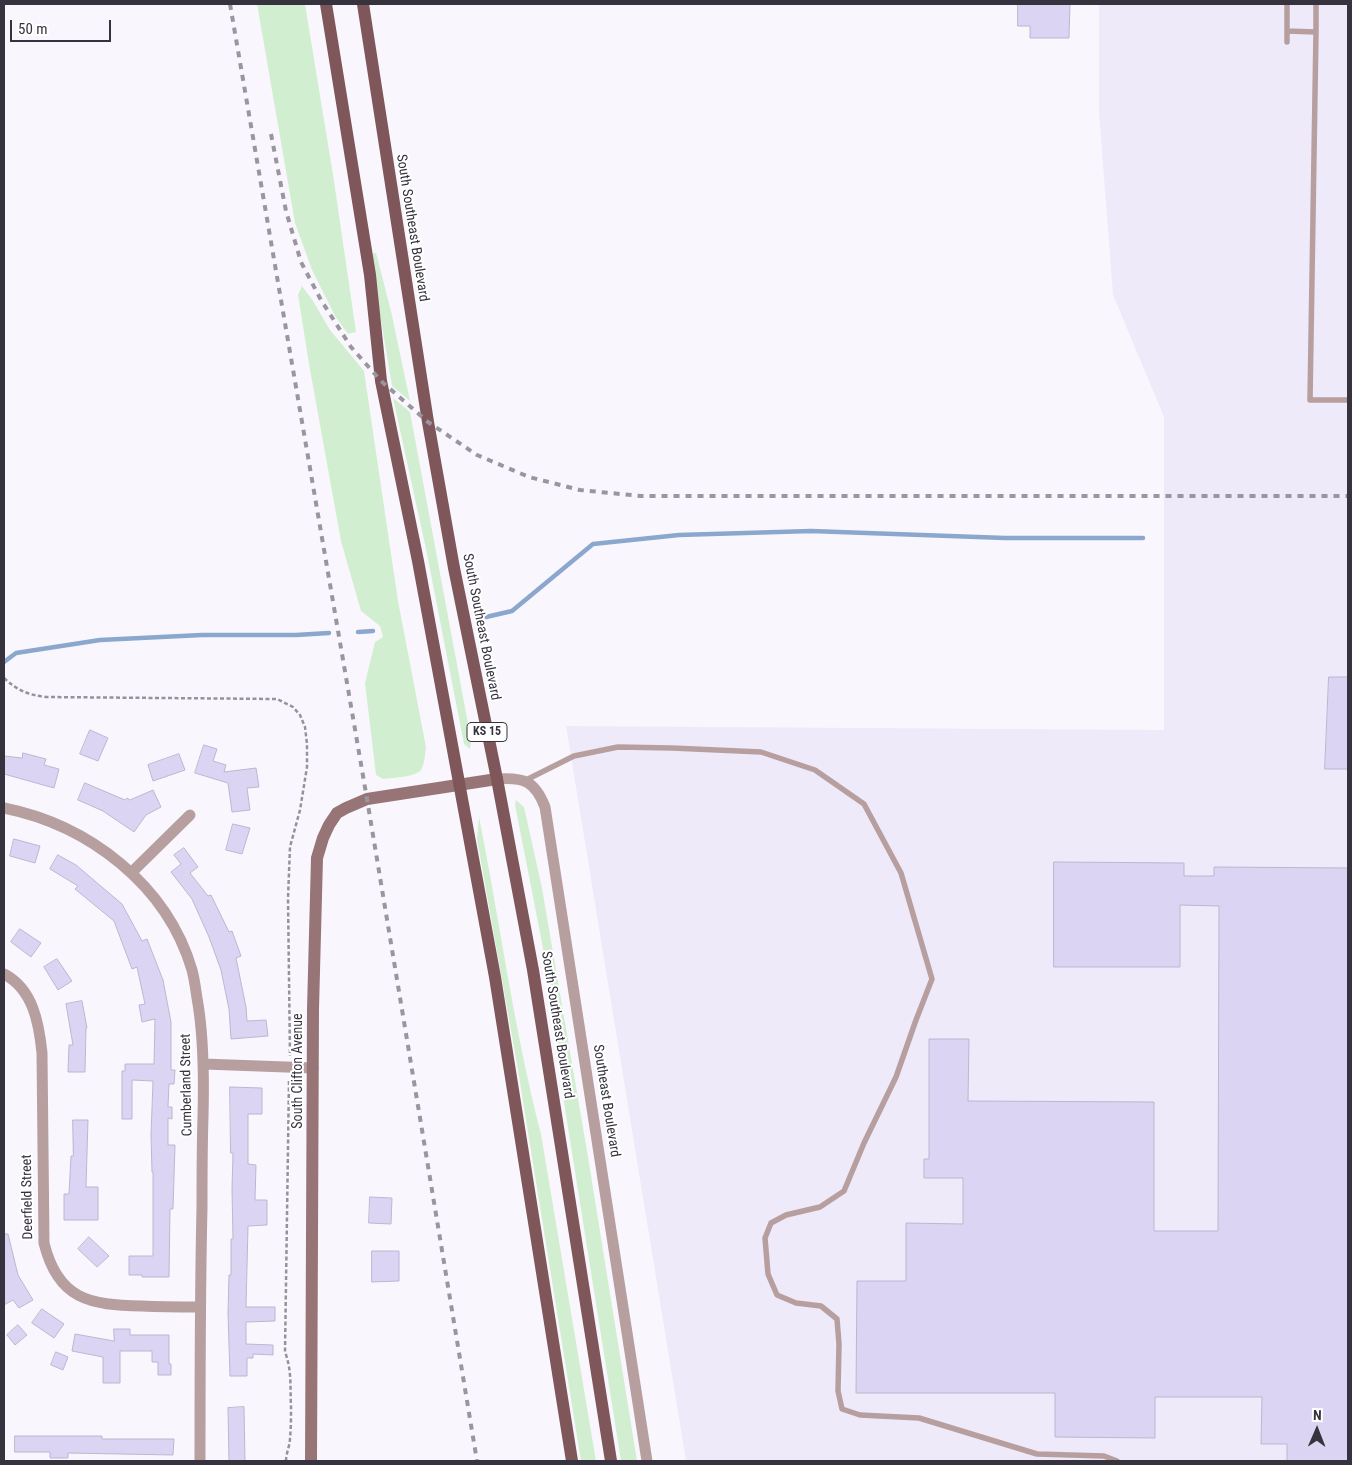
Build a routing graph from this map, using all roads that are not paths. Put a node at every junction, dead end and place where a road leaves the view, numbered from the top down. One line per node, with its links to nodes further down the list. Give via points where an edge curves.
1 (326, 4): 13 (main road, KS 15, via 370,275 381,381)
2 (363, 4): 7 (main road, South Southeast Boulevard / KS 15)
3 (367, 4): 7 (main road)
4 (1287, 4): 6 (lane)
5 (1316, 4): 8 (lane)
6 (1287, 31): 8 (lane); 9 (lane)
7 (367, 32): 11 (main road, South Southeast Boulevard / KS 15, via 428,422)
8 (1316, 32): 10 (lane, via 1310,400)
9 (1287, 42)
10 (1348, 400)
11 (497, 779): 12 (street); 13 (street, South Clifton Avenue); 24 (main road, South Southeast Boulevard / KS 15, via 535,980)
12 (524, 780): 25 (street, Southeast Boulevard, via 541,795 545,807); 26 (lane, via 574,756 618,747 761,752 815,770 864,804 901,873 932,979 896,1077 844,1191 820,1207 786,1215 771,1223 765,1238 768,1274 777,1295 796,1303 821,1306 836,1319 838,1391 842,1409 860,1415 919,1418 1037,1454 1104,1456)
13 (459, 784): 19 (street, South Clifton Avenue, via 366,799 337,813 329,825 317,865); 23 (main road, KS 15, via 498,997)
14 (4, 808): 16 (street, Cumberland Street, via 71,830 120,862)
15 (190, 815): 16 (street)
16 (131, 873): 18 (street, Cumberland Street, via 165,913 189,960 201,1020)
17 (4, 974): 20 (street, Deerfield Street, via 29,999 38,1022 42,1053 44,1243 52,1269 69,1289 90,1301 124,1306)
18 (204, 1064): 19 (street); 20 (street, Cumberland Street)
19 (313, 1068): 22 (street, South Clifton Avenue)
20 (200, 1307): 21 (street, Cumberland Street)
21 (200, 1461)
22 (311, 1461)
23 (572, 1461)
24 (611, 1461)
25 (647, 1461)
26 (1117, 1461)

